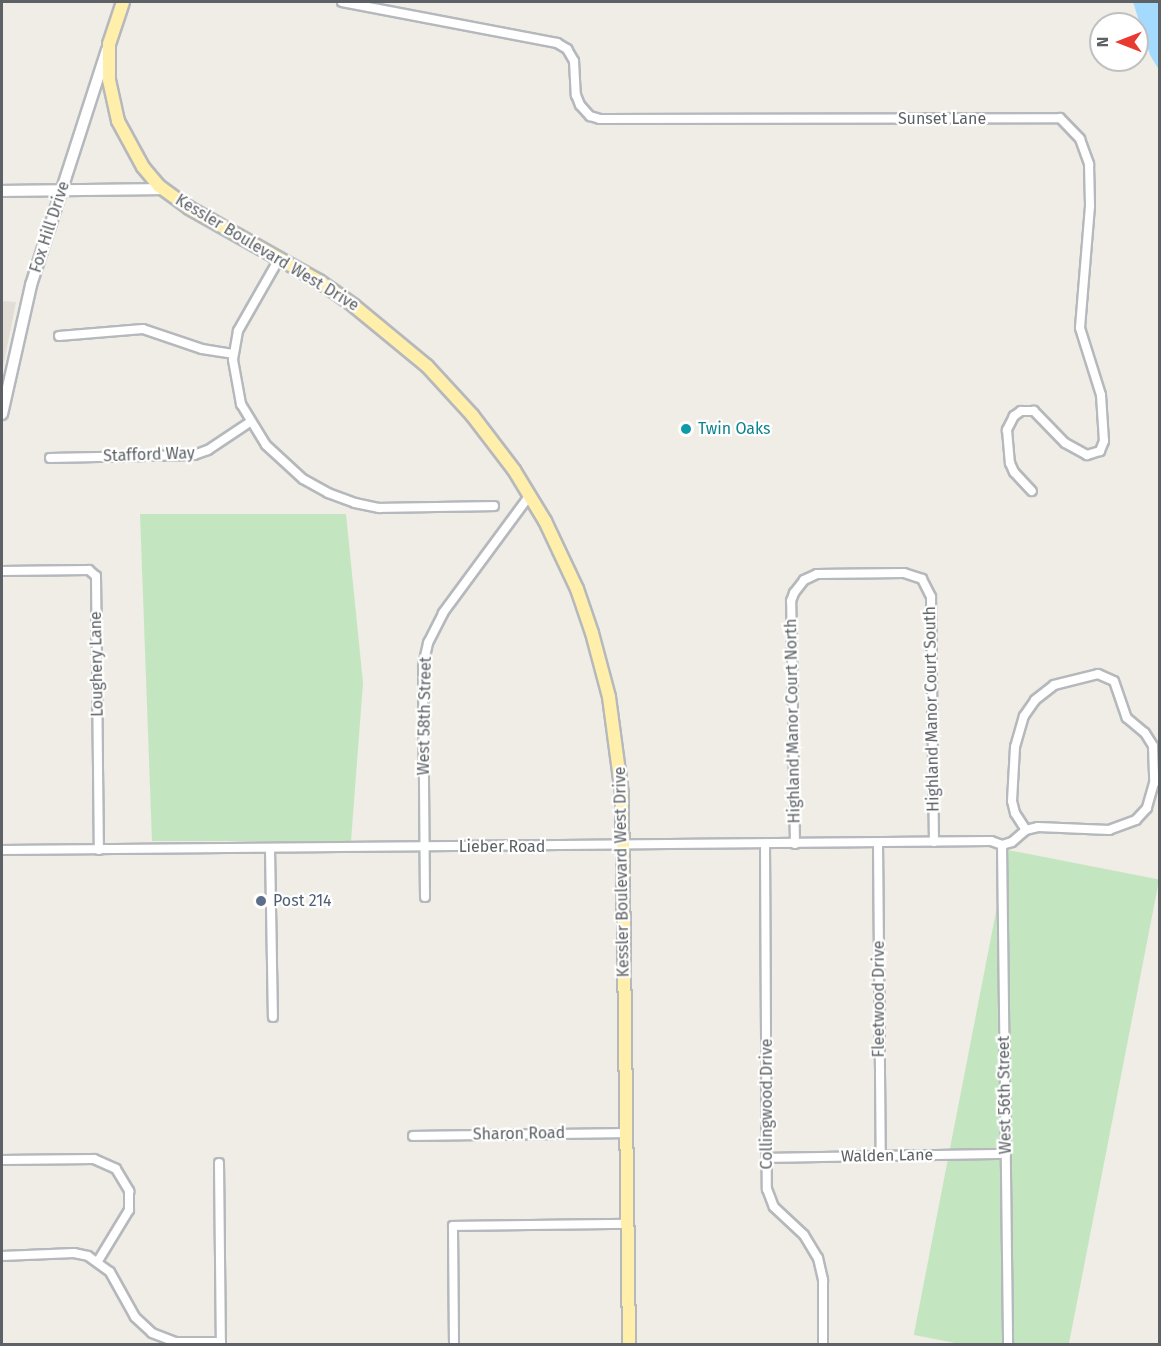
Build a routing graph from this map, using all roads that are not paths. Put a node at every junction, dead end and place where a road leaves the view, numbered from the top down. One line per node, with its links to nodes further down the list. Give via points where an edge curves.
1 (123, 2): 3 (main road, Kessler Boulevard West Drive)
2 (342, 2): 13 (street, Sunset Lane, via 560,44 574,61 580,105 590,116 600,119 1060,118 1080,139 1089,164 1090,206 1080,328 1101,395 1104,441 1100,451 1087,455 1065,443 1034,411 1021,411 1007,430 1010,462)
3 (109, 44): 4 (main road, Kessler Boulevard West Drive, via 109,80 118,121 140,163); 5 (street, Fox Hill Drive)
4 (163, 189): 5 (street); 7 (main road, Kessler Boulevard West Drive)
5 (61, 191): 6 (street); 10 (street, Fox Hill Drive, via 31,285)
6 (2, 192)
7 (279, 259): 9 (street, via 238,331); 14 (main road, Kessler Boulevard West Drive, via 353,304 422,362 486,432)
8 (59, 336): 9 (street, via 143,329 202,349)
9 (233, 354): 11 (street, via 238,395)
10 (2, 414)
11 (250, 422): 12 (street, Stafford Way, via 194,455); 15 (street, via 290,469 340,498 379,508)
12 (50, 458)
13 (1032, 491)
14 (530, 495): 24 (main road, Kessler Boulevard West Drive, via 572,578 601,663 617,741); 25 (street, West 58th Street, via 440,617 428,643 423,665)
15 (494, 506)
16 (2, 571): 28 (street, Loughery Lane, via 89,570 96,576)
17 (792, 598): 19 (street, Highland Manor Court South, via 802,582 817,574 909,573 926,583 931,597); 22 (street, Highland Manor Court North)
18 (1026, 830): 18 (street, via 1014,809 1012,779 1016,742 1028,710 1054,685 1098,674 1109,676 1119,689 1127,718 1154,746 1154,783 1147,808 1136,820 1109,830); 23 (street)
19 (933, 842): 20 (street, Lieber Road); 23 (street, Lieber Road, via 991,841)
20 (878, 843): 22 (street, Lieber Road); 34 (street, Fleetwood Drive)
21 (765, 844): 22 (street, Lieber Road); 24 (street, Lieber Road); 35 (street, Collingwood Drive)
22 (795, 844)
23 (1002, 845): 33 (street, West 56th Street)
24 (624, 846): 25 (street, Lieber Road); 31 (main road, Kessler Boulevard West Drive)
25 (425, 848): 26 (street, Lieber Road); 29 (street, West 58th Street)
26 (270, 849): 28 (street, Lieber Road); 30 (street)
27 (2, 850): 28 (street, Lieber Road)
28 (99, 850)
29 (424, 897)
30 (273, 1017)
31 (626, 1132): 32 (street, Sharon Road); 38 (main road, Kessler Boulevard West Drive)
32 (413, 1136)
33 (1006, 1154): 34 (street, Walden Lane); 45 (street, West 56th Street)
34 (881, 1156): 35 (street, Walden Lane)
35 (767, 1158): 44 (street, Collingwood Drive, via 770,1200 807,1239 820,1263)
36 (2, 1160): 40 (street, via 94,1159 116,1170 129,1191 129,1210)
37 (219, 1163): 41 (street)
38 (627, 1224): 42 (street, via 453,1226); 43 (main road, Kessler Boulevard West Drive)
39 (2, 1256): 40 (street, via 74,1253)
40 (98, 1261): 41 (street, via 110,1272 135,1317 152,1333 175,1342)
41 (221, 1343)
42 (454, 1344)
43 (629, 1344)
44 (824, 1344)
45 (1008, 1344)

